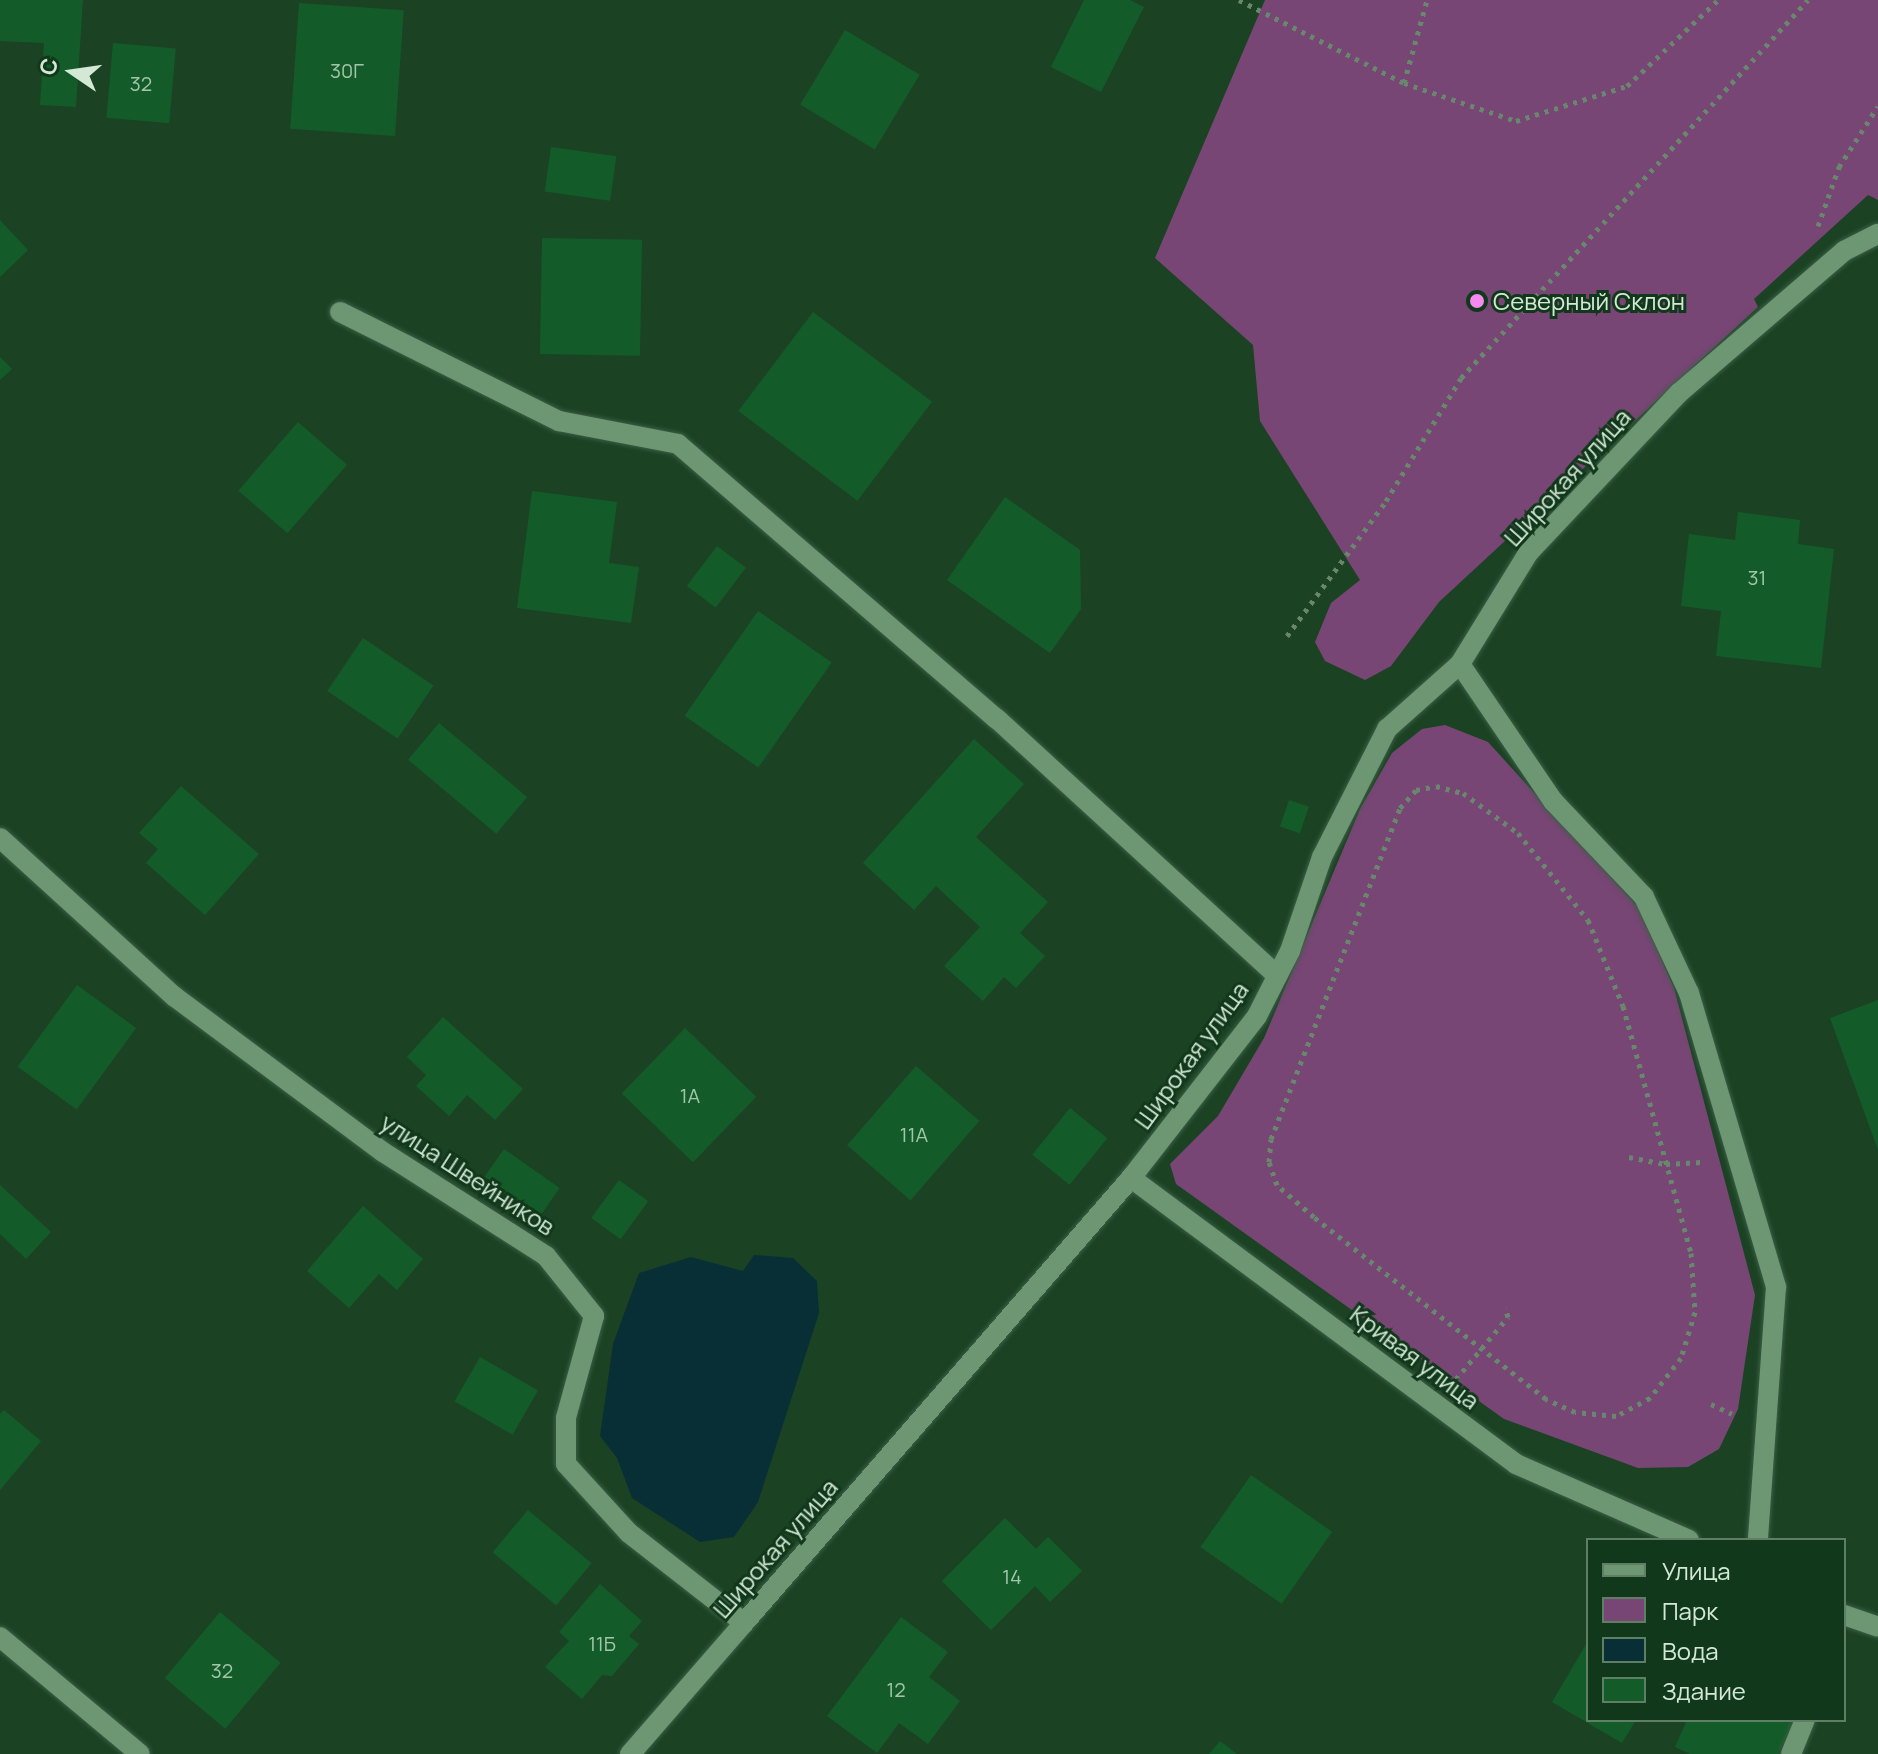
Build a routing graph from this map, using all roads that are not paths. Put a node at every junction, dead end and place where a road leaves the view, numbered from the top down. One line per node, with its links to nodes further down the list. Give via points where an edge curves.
1 (1878, 234): 3 (street, Широкая улица, via 1833,259 1679,393 1529,552)
2 (340, 312): 5 (street, via 559,421 678,444 997,719)
3 (1460, 664): 5 (street, Широкая улица, via 1387,729 1322,857); 8 (street, via 1553,801 1644,897 1689,993 1776,1287)
4 (0, 838): 10 (street, улица Швейников, via 175,997 383,1152 546,1256 594,1316 566,1418 566,1464 629,1533)
5 (1277, 976): 6 (street, Широкая улица, via 1257,1016)
6 (1131, 1178): 7 (street, Кривая улица, via 1516,1464); 10 (street, Широкая улица)
7 (1684, 1538)
8 (1758, 1538)
9 (1846, 1619): 11 (street)
10 (744, 1623): 15 (street, Широкая улица)
11 (1878, 1627)
12 (0, 1637): 14 (street)
13 (1804, 1722): 16 (street)
14 (140, 1754)
15 (630, 1754)
16 (1791, 1754)

